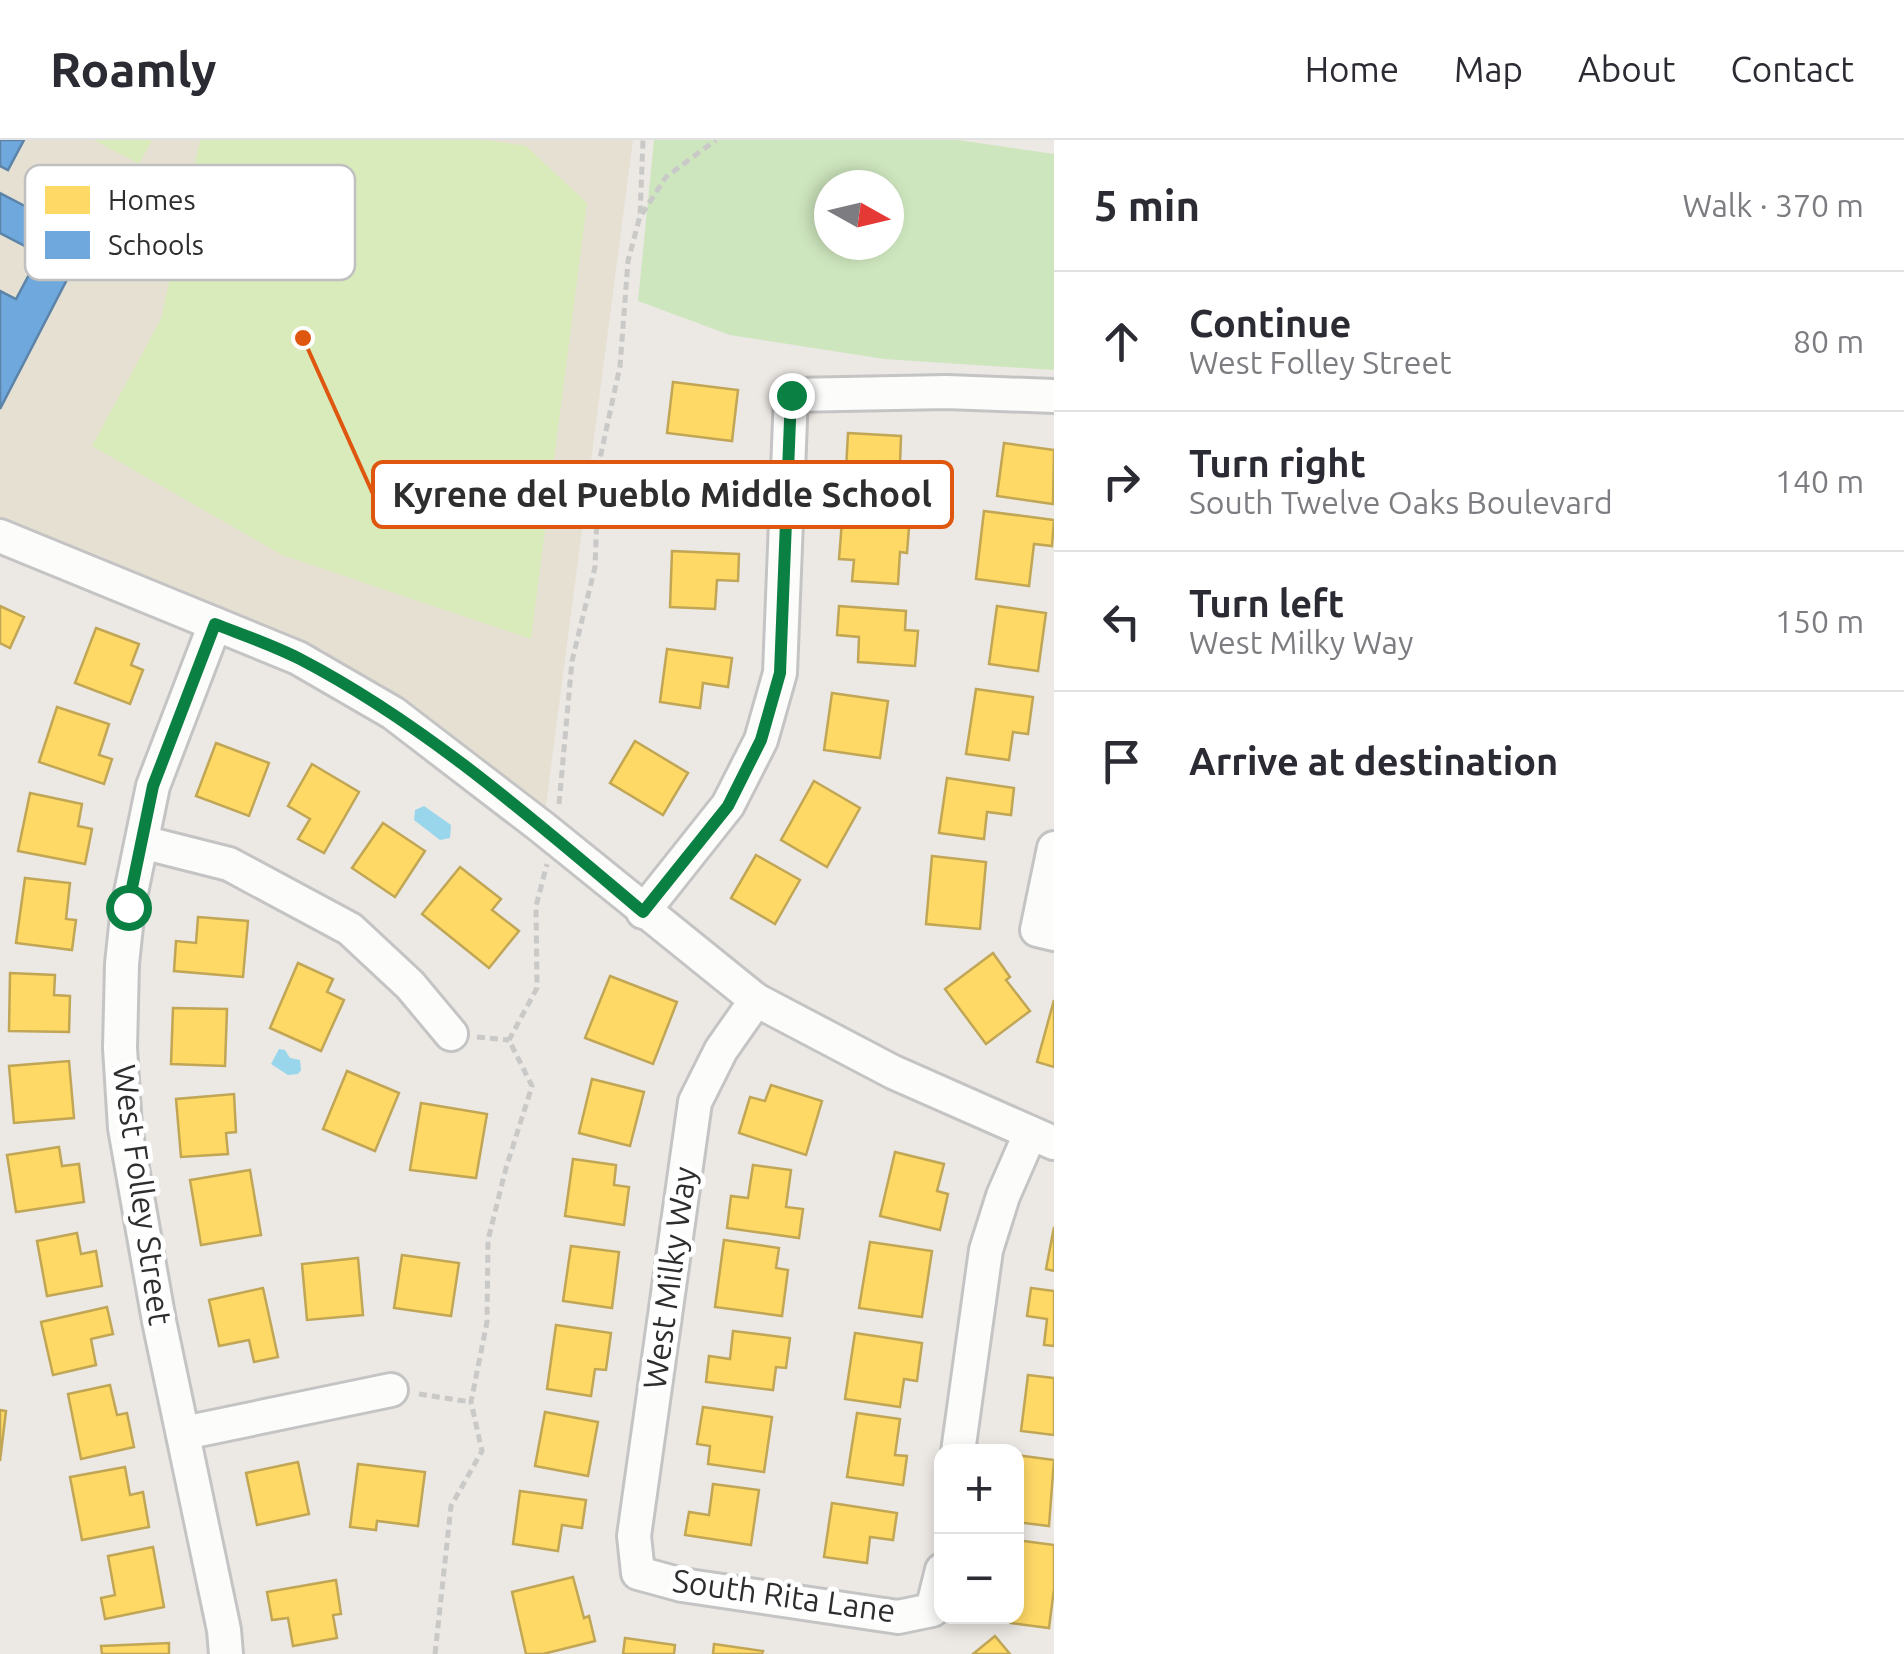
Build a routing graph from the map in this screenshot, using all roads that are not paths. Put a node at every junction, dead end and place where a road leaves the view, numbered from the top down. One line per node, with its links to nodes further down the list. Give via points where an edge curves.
1 (1054, 396): 6 (street, via 791,395 780,673 761,740 728,806)
2 (0, 536): 3 (street)
3 (215, 624): 4 (street, West Folley Street, via 153,786); 6 (street, via 298,658 393,714)
4 (142, 842): 9 (street, via 229,864 350,929); 12 (street, West Folley Street, via 122,964 124,1128)
5 (1054, 848): 7 (street, via 1038,930)
6 (643, 912): 8 (street)
7 (1054, 934)
8 (756, 1000): 10 (street); 14 (street, West Milky Way, via 695,1102 634,1536)
9 (451, 1034)
10 (1042, 1139): 13 (street, via 1003,1196 986,1250)
11 (391, 1390): 12 (street)
12 (184, 1433): 16 (street, West Folley Street)
13 (959, 1444)
14 (638, 1573): 15 (street, South Rita Lane, via 898,1616 932,1610)
15 (934, 1602)
16 (226, 1654)

